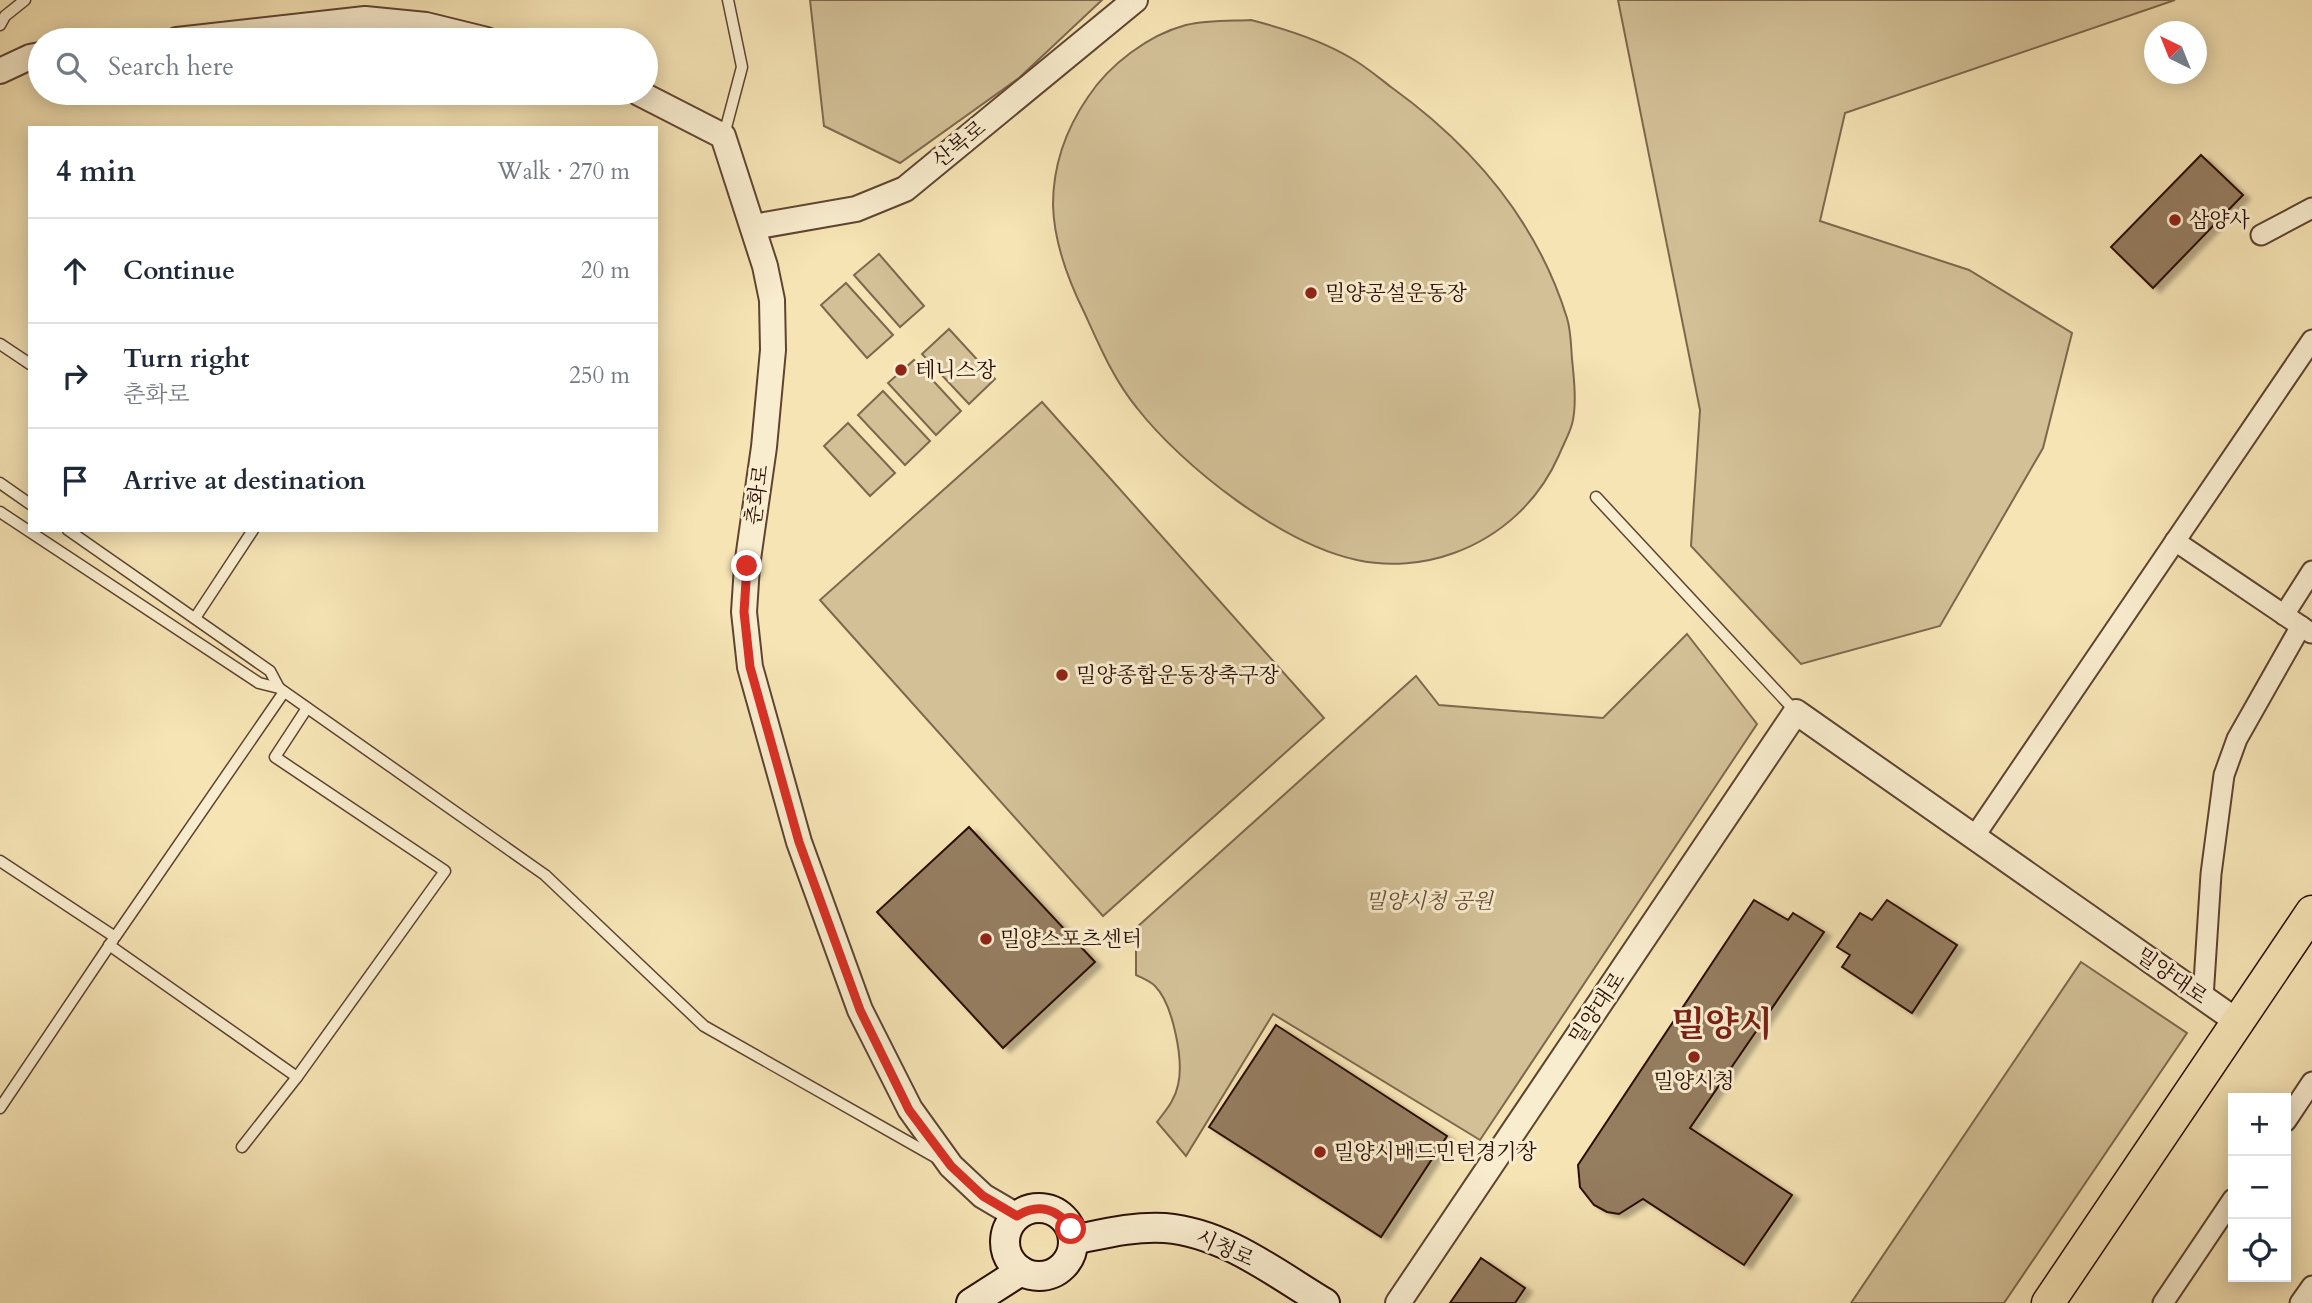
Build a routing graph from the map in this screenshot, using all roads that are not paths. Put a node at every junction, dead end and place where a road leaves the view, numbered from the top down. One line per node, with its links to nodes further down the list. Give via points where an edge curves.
1 (24, 0): 4 (lane)
2 (729, 0): 10 (lane, via 742,67)
3 (1135, 0): 12 (street, 산복로, via 905,189 856,209)
4 (0, 25)
5 (284, 28): 6 (street, via 365,19)
6 (437, 28)
7 (28, 58): 8 (street)
8 (0, 71)
9 (658, 103): 10 (street)
10 (723, 136): 12 (street, 춘화로)
11 (2312, 208): 13 (street)
12 (754, 227): 44 (street, 춘화로, via 772,300 773,350 747,566 744,612 750,667 799,842 860,1010 909,1110)
13 (2261, 235)
14 (2312, 340): 25 (street)
15 (0, 344): 16 (lane)
16 (28, 363)
17 (0, 483): 19 (lane)
18 (1595, 497): 32 (lane, 밀양대로)
19 (28, 503)
20 (0, 512): 21 (lane)
21 (28, 530)
22 (30, 532): 30 (lane, via 259,683)
23 (71, 532): 28 (lane)
24 (252, 532): 28 (lane)
25 (2175, 541): 27 (street); 33 (street)
26 (2312, 572): 27 (street)
27 (2284, 615): 29 (street)
28 (195, 618): 30 (lane, via 270,671)
29 (2306, 630): 37 (street, via 2237,739 2224,775 2211,874)
30 (282, 690): 31 (lane); 36 (lane)
31 (307, 708): 39 (lane, via 275,757 446,871); 44 (lane, via 545,875 704,1026)
32 (1796, 712): 33 (street, 밀양대로); 52 (street, 밀양대로)
33 (1974, 837): 37 (street, 밀양대로)
34 (0, 861): 36 (lane)
35 (2312, 912): 38 (main road)
36 (112, 941): 39 (lane); 41 (lane)
37 (2203, 998): 38 (street, 밀양대로)
38 (2238, 1022): 53 (main road)
39 (296, 1077): 43 (lane)
40 (2312, 1082): 42 (street)
41 (0, 1108)
42 (2291, 1114)
43 (242, 1147)
44 (951, 1166): 46 (street, 춘화로, via 983,1196)
45 (2228, 1206): 54 (street)
46 (1017, 1216): 47 (main road, via 1026,1210 1047,1209 1065,1220); 48 (main road, via 1004,1245)
47 (1073, 1240): 48 (main road, via 1068,1260 1052,1274 1041,1277); 51 (main road, 시청로, via 1130,1230 1192,1232 1229,1245)
48 (1021, 1271): 50 (main road)
49 (2312, 1286): 55 (street)
50 (971, 1303)
51 (1325, 1303)
52 (1398, 1303)
53 (2048, 1303)
54 (2163, 1303)
55 (2300, 1303)

